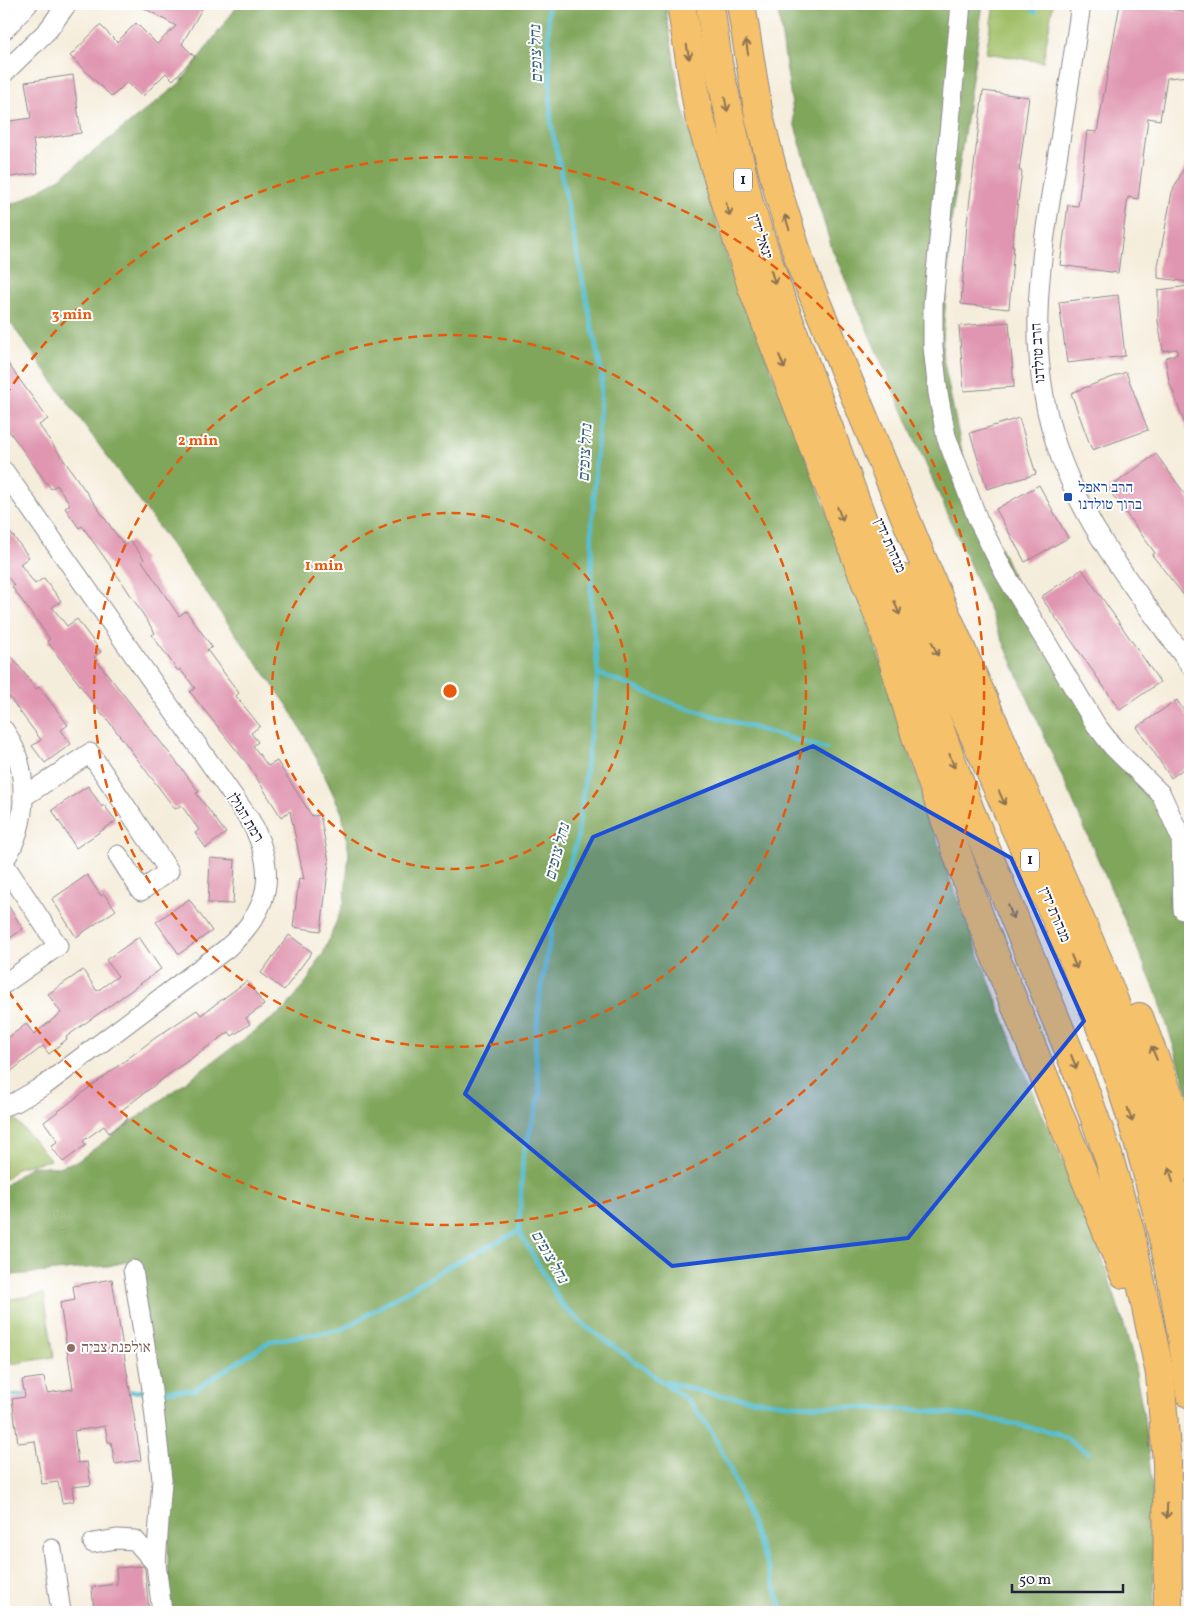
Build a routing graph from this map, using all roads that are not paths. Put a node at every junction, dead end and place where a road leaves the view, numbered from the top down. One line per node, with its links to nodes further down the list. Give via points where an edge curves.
1 (67, 4): 9 (street, via 48,30)
2 (681, 4): 25 (highway, one-way to 25, via 700,116 752,287 883,627 917,740 977,912 1121,1263)
3 (710, 4): 11 (highway, יגאל ידין / 1, one-way to 11, via 718,63 749,203)
4 (741, 4): 10 (highway, יגאל ידין / 1, one-way to 4, via 759,116)
5 (961, 4): 18 (street, via 933,304 934,356 946,436 978,520 1032,619 1113,747 1161,794 1181,838)
6 (1082, 4): 13 (street, הרב טולדנו, via 1042,252 1036,314 1039,374 1052,433 1076,494 1114,559)
7 (23, 6): 8 (street)
8 (4, 30)
9 (4, 74)
10 (802, 268): 21 (highway, one-way to 10, via 1158,1062 1105,937 958,603); 22 (highway, מנהרת ידין / 1, one-way to 10, via 1158,1127 1104,974 934,588)
11 (801, 349): 24 (highway, מנהרת ידין / 1, one-way to 24, via 1049,903 1108,1050 1156,1208 1172,1280); 25 (highway, one-way to 25, via 969,808 1076,1067 1109,1158 1130,1231 1160,1374)
12 (4, 471): 20 (street, רמת הגולן, via 250,820 263,848 267,881 266,894 242,936 45,1085)
13 (1190, 665)
14 (4, 730): 15 (street, via 20,765)
15 (23, 797): 16 (street, via 90,753 169,870 141,891); 17 (street, via 21,820)
16 (118, 855)
17 (4, 863): 19 (street, via 58,946)
18 (1183, 910)
19 (4, 984)
20 (4, 1106)
21 (1190, 1166)
22 (1190, 1257)
23 (133, 1270): 28 (street, via 151,1382 162,1480)
24 (1190, 1394)
25 (1167, 1463): 31 (highway, one-way to 31)
26 (93, 1543): 28 (street, via 135,1540)
27 (52, 1549): 29 (street)
28 (156, 1564): 30 (street)
29 (60, 1612)
30 (162, 1612)
31 (1168, 1612)

